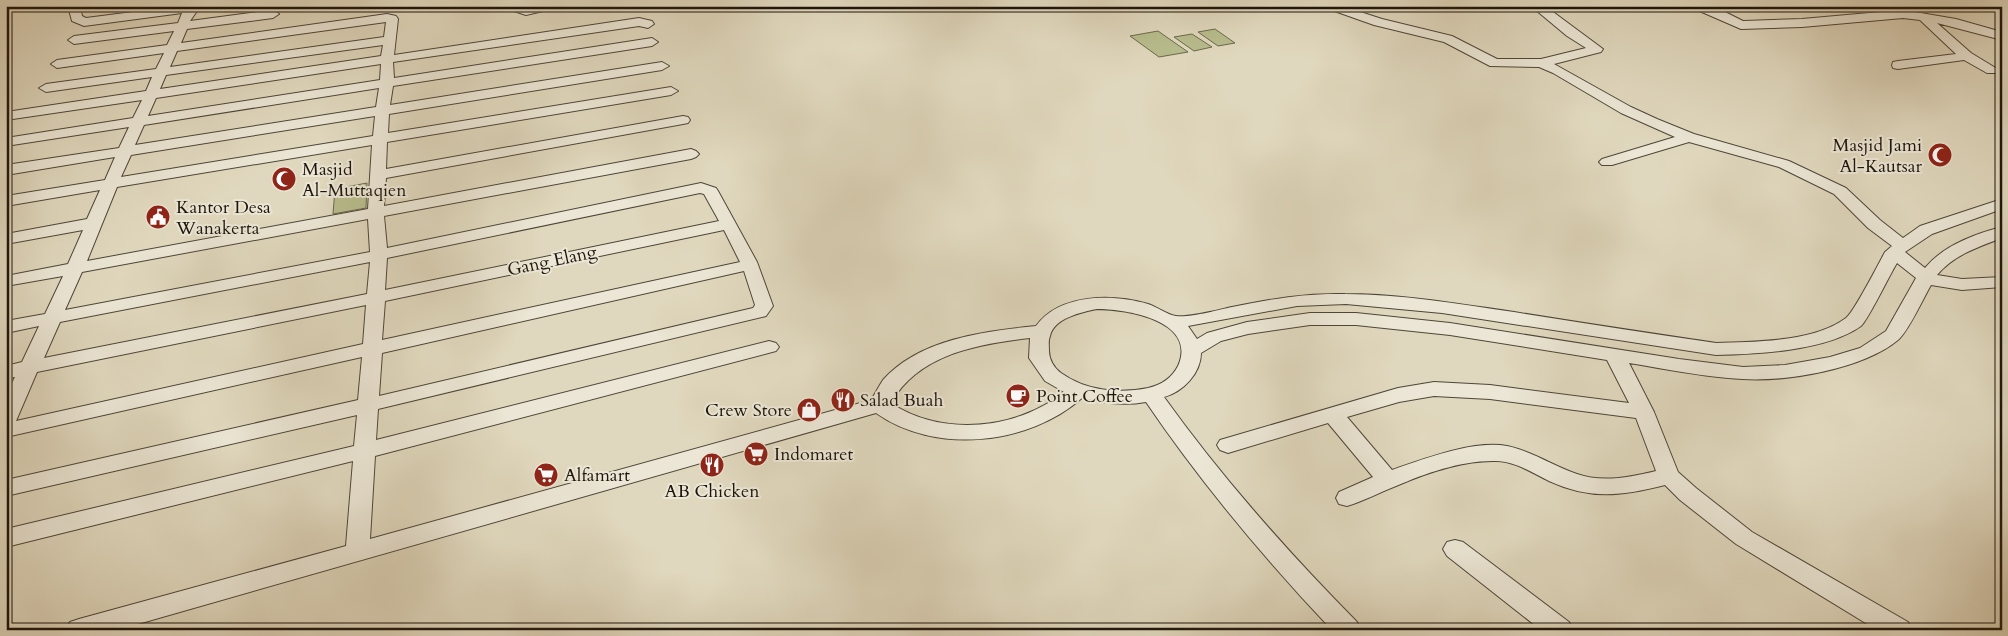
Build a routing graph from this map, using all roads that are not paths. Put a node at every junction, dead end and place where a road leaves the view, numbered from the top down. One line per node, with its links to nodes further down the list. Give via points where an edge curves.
1 (74, 6): 8 (street, via 76,18 84,22)
2 (517, 6): 3 (street, via 526,10)
3 (552, 6)
4 (1330, 6): 21 (street, via 1448,40 1495,63)
5 (1537, 6): 21 (street, via 1597,49)
6 (1694, 6): 10 (street, via 1741,25)
7 (1892, 6): 10 (street)
8 (202, 7): 13 (street, via 188,13)
9 (273, 14): 13 (street)
10 (1908, 14): 11 (street)
11 (1922, 16): 14 (street); 19 (street)
12 (648, 24): 20 (street, via 639,22)
13 (182, 26): 15 (street); 18 (street)
14 (2002, 36)
15 (74, 40)
16 (389, 40): 18 (street, via 392,19 387,18); 20 (street); 26 (street)
17 (652, 42): 27 (street)
18 (172, 48): 22 (street); 26 (street)
19 (1966, 56): 23 (street); 25 (street)
20 (387, 60): 27 (street); 30 (street)
21 (1541, 63): 35 (street, via 1626,110)
22 (57, 64)
23 (1898, 65)
24 (662, 66): 31 (street)
25 (1992, 70)
26 (162, 71): 28 (street); 30 (street)
27 (387, 84): 31 (street); 34 (street)
28 (46, 88)
29 (672, 91): 36 (street)
30 (151, 96): 32 (street); 34 (street)
31 (382, 110): 36 (street); 38 (street)
32 (6, 116)
33 (683, 120): 42 (street)
34 (139, 121): 37 (street); 38 (street)
35 (1689, 137): 40 (street); 51 (street, via 1784,164 1840,191)
36 (382, 138): 42 (street); 43 (street)
37 (6, 142)
38 (125, 152): 41 (street); 43 (street)
39 (691, 154): 46 (street)
40 (1607, 162)
41 (6, 170)
42 (378, 175): 46 (street)
43 (111, 184): 44 (street); 47 (street)
44 (6, 201)
45 (2002, 204): 51 (street, via 1926,230)
46 (376, 212): 52 (street); 54 (street)
47 (94, 223): 50 (street); 54 (street)
48 (729, 224): 52 (street, via 710,191 701,188); 53 (street); 58 (street, Gang Elang)
49 (2002, 232): 55 (street, via 1962,248 1938,263)
50 (6, 239)
51 (1898, 249): 55 (street); 60 (street, via 1856,321 1829,334 1794,343 1751,348 1716,349 1442,306 1346,299 1297,300)
52 (379, 255): 58 (street); 59 (street)
53 (748, 265): 63 (street); 71 (street, via 762,296 764,306 759,312)
54 (75, 268): 56 (street); 59 (street)
55 (1926, 277): 57 (street, via 1972,284); 66 (street, via 1893,335 1867,352 1832,362 1785,371 1743,373)
56 (6, 281)
57 (2002, 282)
58 (376, 298): 63 (street); 67 (street, Gang Elang)
59 (52, 318): 61 (street); 67 (street)
60 (1173, 322): 62 (street, via 1138,306 1097,303 1063,313); 65 (street, via 1186,335)
61 (6, 327)
62 (1042, 331): 69 (street, via 1037,344 1046,370); 72 (street, via 959,344 912,366 888,387)
63 (372, 348): 71 (street); 76 (street)
64 (769, 348): 78 (street)
65 (1192, 350): 66 (street, via 1214,337 1247,328 1310,319 1356,319 1450,329); 70 (street, via 1191,364 1183,376 1170,387)
66 (1615, 356): 73 (street)
67 (29, 368): 68 (street, Gang Elang); 75 (street)
68 (6, 372)
69 (1078, 392): 70 (street, via 1115,399); 72 (street, via 1046,414 992,430 959,432 936,429 889,414)
70 (1152, 395): 87 (street, via 1183,441 1239,512)
71 (368, 405): 78 (street); 81 (street)
72 (879, 405): 85 (street)
73 (1644, 412): 74 (street, via 1490,392 1434,389 1398,395); 79 (street)
74 (1332, 414): 77 (street); 80 (street)
75 (6, 419)
76 (6, 430)
77 (1228, 445)
78 (364, 451): 83 (street); 85 (street)
79 (1669, 476): 80 (street, via 1613,486 1578,483 1506,454 1484,453 1410,471); 89 (street, via 1744,538)
80 (1388, 480): 82 (street)
81 (6, 488)
82 (1347, 498)
83 (6, 538)
84 (1455, 549): 88 (street)
85 (357, 552): 86 (street)
86 (79, 630)
87 (1348, 630)
88 (1560, 630)
89 (1899, 630)

